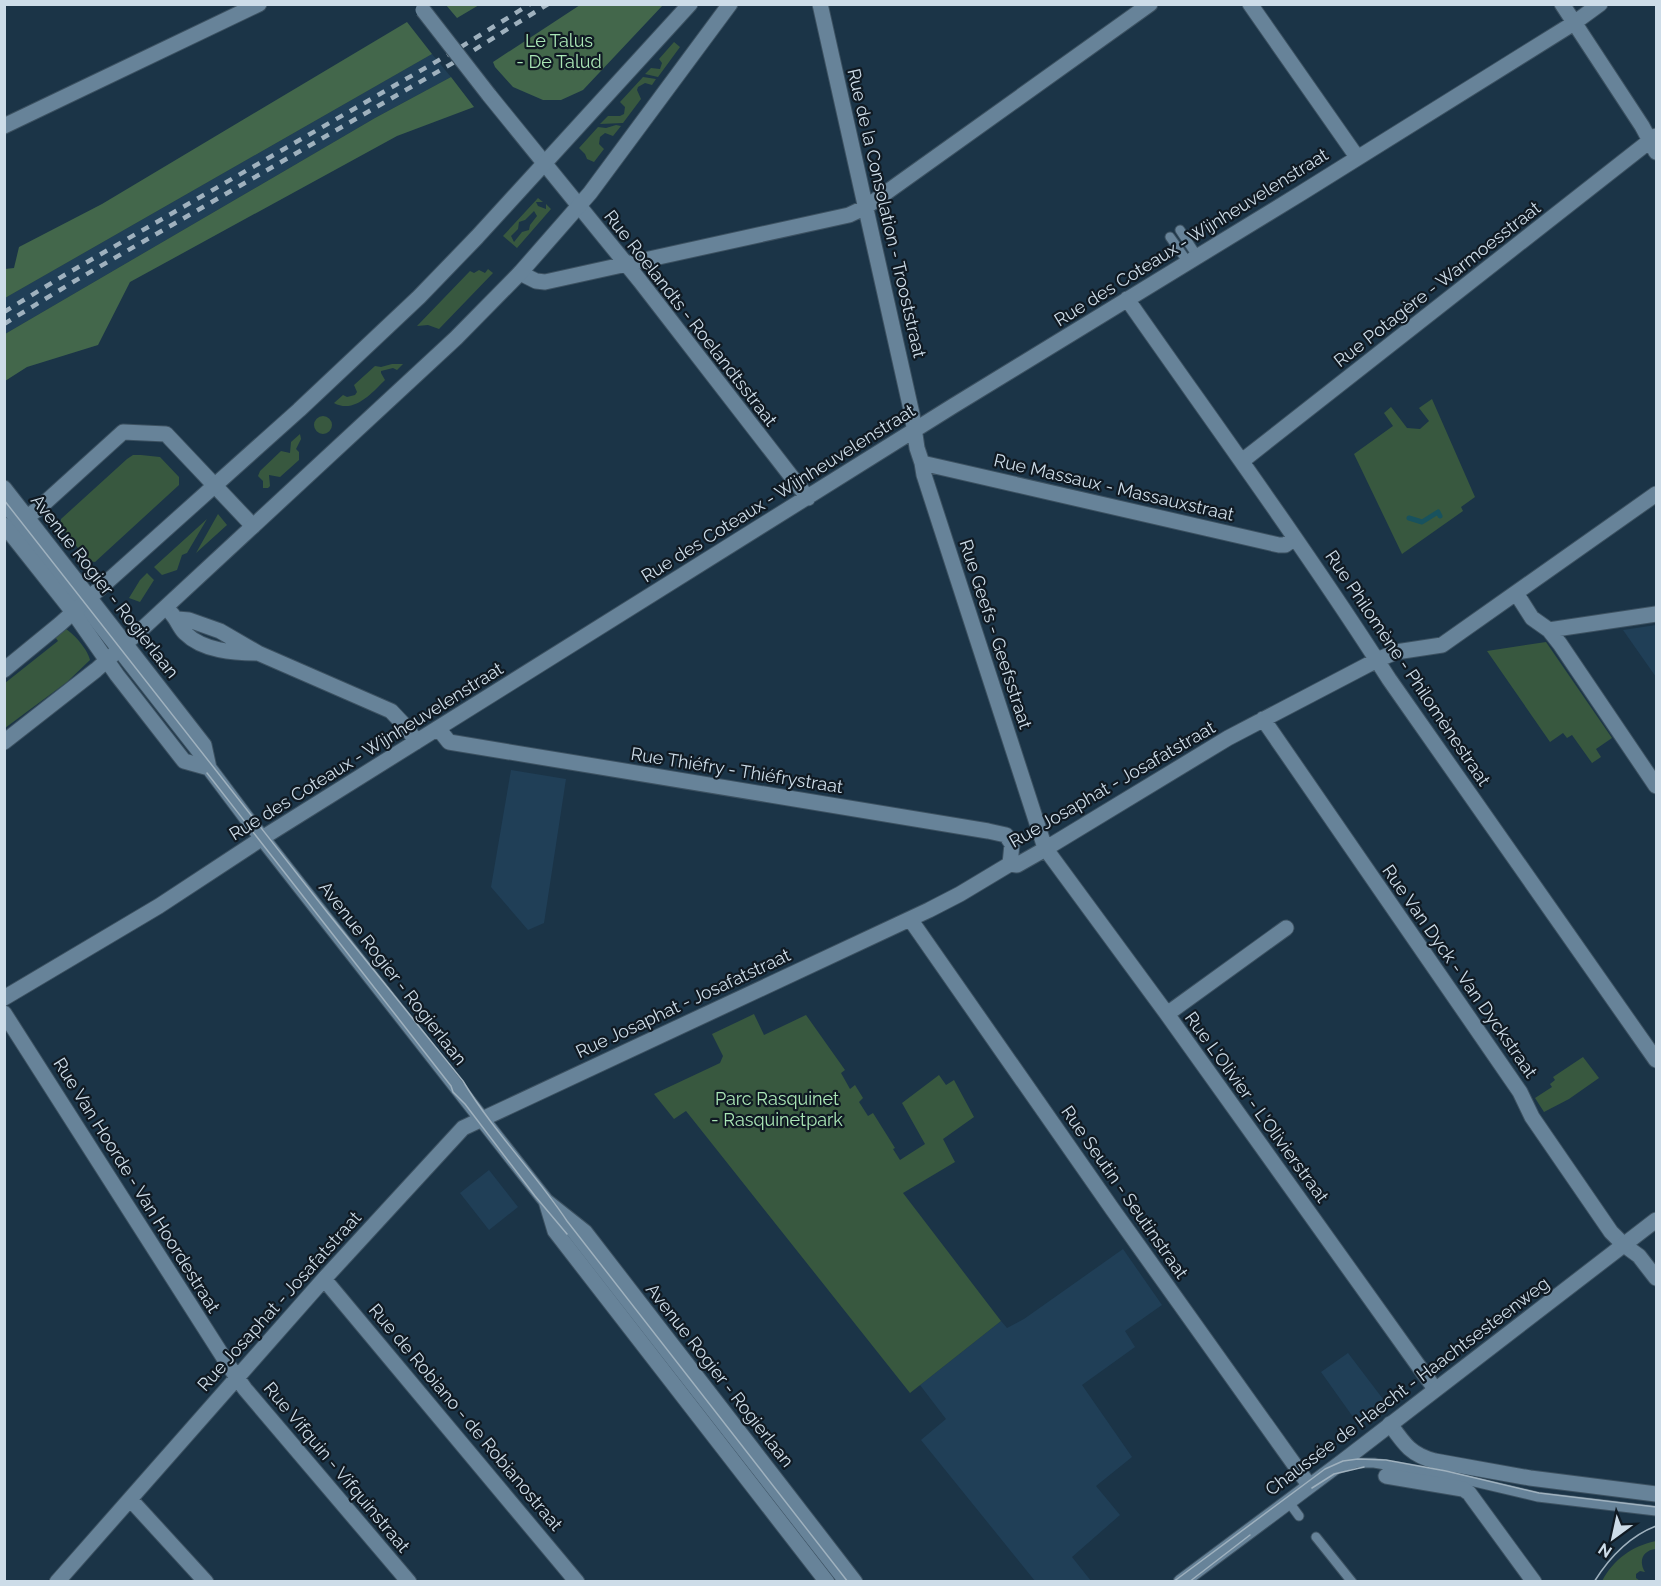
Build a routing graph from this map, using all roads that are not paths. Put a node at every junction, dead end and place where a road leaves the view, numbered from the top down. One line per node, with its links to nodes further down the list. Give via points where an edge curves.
1 (259, 4): 10 (street)
2 (690, 4): 15 (street)
3 (730, 4): 16 (street)
4 (820, 4): 17 (street, Rue de la Consolation - Trooststraat)
5 (1150, 4): 17 (street)
6 (1250, 4): 14 (street)
7 (1562, 4): 11 (street)
8 (1600, 4): 11 (street, Rue des Coteaux - Wijnheuvelenstraat)
9 (420, 7): 15 (street, Rue Roelandts - Roelandtsstraat, bridge)
10 (240, 9): 12 (street)
11 (1574, 23): 13 (street); 14 (street, Rue des Coteaux - Wijnheuvelenstraat)
12 (4, 126)
13 (1655, 143): 25 (street, Rue Potagère - Warmoesstraat)
14 (1357, 157): 20 (street, Rue des Coteaux - Wijnheuvelenstraat)
15 (544, 162): 16 (street, Rue Roelandts - Roelandtsstraat); 27 (street, via 419,297)
16 (579, 207): 21 (street, Rue Roelandts - Roelandtsstraat); 22 (street)
17 (866, 207): 21 (street, via 849,216); 24 (street, Rue de la Consolation - Trooststraat)
18 (1180, 230): 20 (lane)
19 (1170, 237): 20 (lane)
20 (1192, 259): 23 (street, Rue des Coteaux - Wijnheuvelenstraat)
21 (626, 265): 22 (street, via 545,282); 30 (street, Rue Roelandts - Roelandtsstraat)
22 (520, 273): 33 (street, via 456,338)
23 (1127, 299): 24 (street, Rue des Coteaux - Wijnheuvelenstraat); 25 (street, Rue Philomène - Philomènestraat)
24 (914, 431): 26 (street, Rue Geefs - Geefsstraat); 30 (street, Rue des Coteaux - Wijnheuvelenstraat)
25 (1242, 461): 34 (street, Rue Philomène - Philomènestraat)
26 (922, 463): 34 (street, Rue Massaux - Massauxstraat, via 1279,546); 50 (street, Rue Geefs - Geefsstraat)
27 (214, 484): 32 (street, via 166,434 123,432); 33 (street); 36 (street)
28 (4, 488): 32 (street, Avenue Rogier - Rogierlaan)
29 (1656, 494): 35 (street, Rue Josaphat - Josafatstraat)
30 (808, 498): 44 (street, Rue des Coteaux - Wijnheuvelenstraat)
31 (4, 507): 32 (lane, Avenue Rogier - Rogierlaan)
32 (14, 524): 36 (street, Avenue Rogier - Rogierlaan); 36 (street, Avenue Rogier - Rogierlaan)
33 (253, 526): 37 (street)
34 (1294, 538): 41 (street, Rue Philomène - Philomènestraat)
35 (1516, 593): 39 (street, via 1532,618); 41 (street, Rue Josaphat - Josafatstraat, via 1442,645 1396,652)
36 (81, 605): 40 (street, Avenue Rogier - Rogierlaan); 40 (street, Avenue Rogier - Rogierlaan); 42 (street)
37 (166, 607): 40 (street); 46 (street, via 191,638 235,654 258,653 391,711)
38 (1656, 614): 39 (street)
39 (1549, 630): 48 (street)
40 (116, 651): 45 (street); 47 (street, Avenue Rogier - Rogierlaan, via 204,745); 47 (street, Avenue Rogier - Rogierlaan, via 184,761)
41 (1377, 660): 43 (street, Rue Josaphat - Josafatstraat); 57 (street, Rue Philomène - Philomènestraat)
42 (4, 670)
43 (1263, 719): 50 (street, Rue Josaphat - Josafatstraat); 61 (street, Rue Van Dyck - Van Dyckstraat, via 1520,1092 1532,1117)
44 (438, 728): 46 (street, Rue des Coteaux - Wijnheuvelenstraat); 51 (street, Rue Thiéfry - Thiéfrystraat, via 449,742 1006,835 1012,844)
45 (4, 742)
46 (416, 742): 49 (street, Rue des Coteaux - Wijnheuvelenstraat)
47 (209, 768): 49 (street, Avenue Rogier - Rogierlaan)
48 (1656, 786)
49 (262, 838): 54 (street, Rue des Coteaux - Wijnheuvelenstraat, via 159,906); 58 (street, Avenue Rogier - Rogierlaan)
50 (1045, 848): 51 (street, Rue Josaphat - Josafatstraat, via 1017,865); 56 (street, Rue L'Olivier - L'Olivierstraat)
51 (1010, 864): 52 (street, Rue Josaphat - Josafatstraat)
52 (910, 919): 58 (street, Rue Josaphat - Josafatstraat); 69 (street, Rue Seutin - Seutinstraat)
53 (1286, 928): 56 (street)
54 (4, 998)
55 (4, 1013): 64 (street, Rue Van Hoorde - Van Hoordestraat)
56 (1167, 1014): 65 (street, Rue L'Olivier - L'Olivierstraat)
57 (1656, 1060)
58 (483, 1119): 59 (street, Avenue Rogier - Rogierlaan); 63 (street, Rue Josaphat - Josafatstraat, via 455,1135)
59 (546, 1201): 80 (street, Avenue Rogier - Rogierlaan, via 555,1231); 81 (lane, Avenue Rogier - Rogierlaan); 82 (street, Avenue Rogier - Rogierlaan, via 585,1232)
60 (1656, 1220): 61 (street, Chaussée de Haecht - Haachtsesteenweg)
61 (1624, 1245): 62 (street, Rue Van Dyck - Van Dyckstraat, via 1639,1256); 65 (street, Chaussée de Haecht - Haachtsesteenweg)
62 (1656, 1278)
63 (324, 1279): 64 (street, Rue Josaphat - Josafatstraat); 79 (street, Rue de Robiano - de Robianostraat)
64 (237, 1377): 71 (street, Rue Josaphat - Josafatstraat); 78 (street, Rue Vifquin - Vifquinstraat)
65 (1435, 1389): 66 (street, Chaussée de Haecht - Haachtsesteenweg)
66 (1390, 1425): 67 (street, Chaussée de Haecht - Haachtsesteenweg); 70 (street, via 1412,1453 1435,1461)
67 (1327, 1473): 69 (street, Chaussée de Haecht - Haachtsesteenweg); 73 (lane, via 1357,1463 1374,1463 1538,1497)
68 (1386, 1476): 85 (street, via 1469,1493)
69 (1309, 1485): 72 (street, Chaussée de Haecht - Haachtsesteenweg)
70 (1656, 1494)
71 (130, 1499): 76 (street, Rue Josaphat - Josafatstraat); 77 (street)
72 (1288, 1501): 74 (lane); 83 (street, Chaussée de Haecht - Haachtsesteenweg)
73 (1656, 1511)
74 (1299, 1516)
75 (1316, 1537): 84 (lane)
76 (57, 1581)
77 (206, 1581)
78 (409, 1581)
79 (576, 1581)
80 (827, 1581)
81 (843, 1581)
82 (855, 1581)
83 (1181, 1581)
84 (1352, 1581)
85 (1534, 1581)

